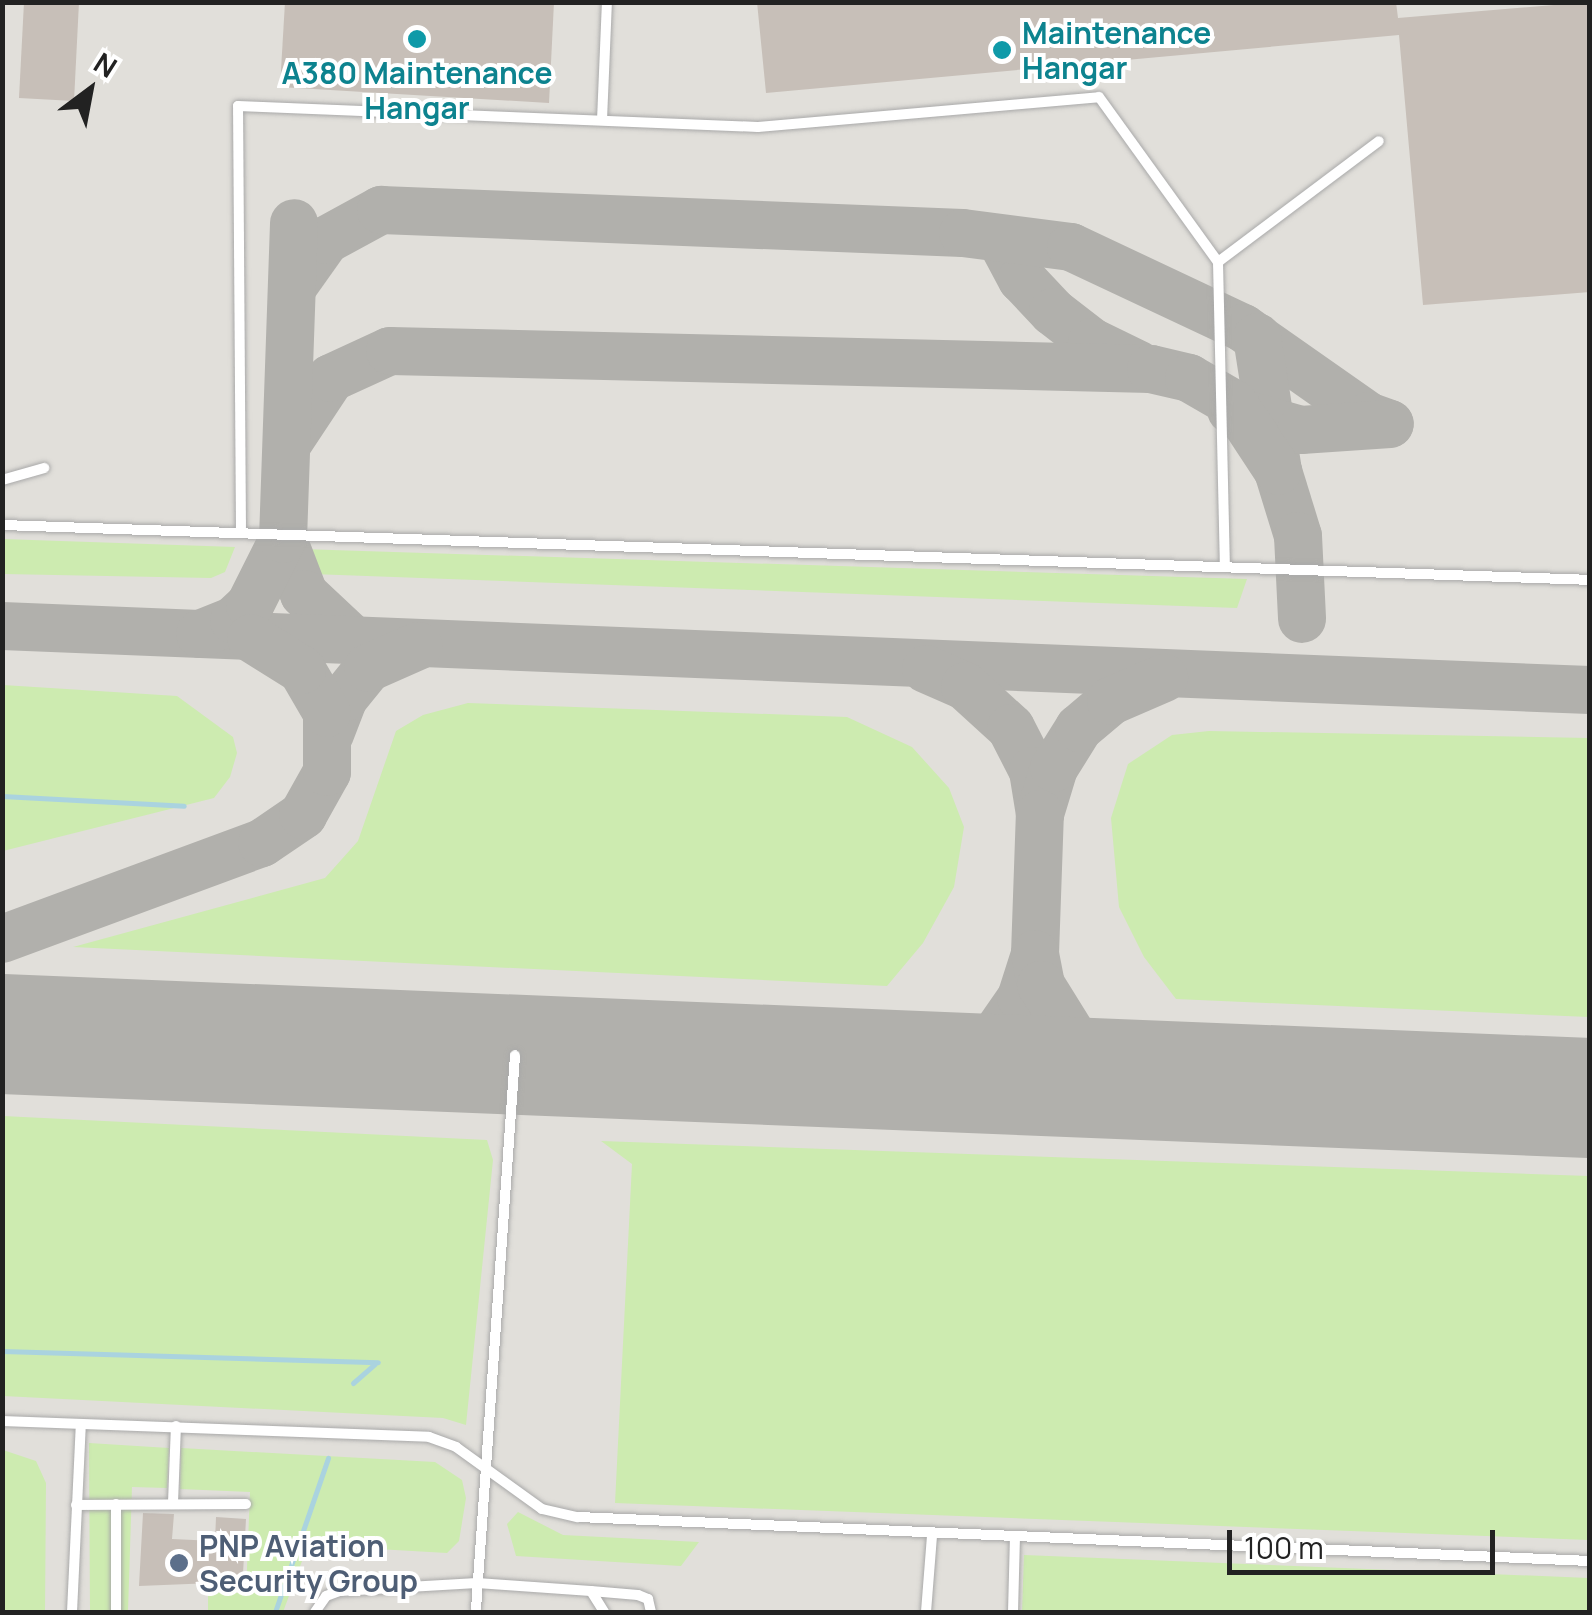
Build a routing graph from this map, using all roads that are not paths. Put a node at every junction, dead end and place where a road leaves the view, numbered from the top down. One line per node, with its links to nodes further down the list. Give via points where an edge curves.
1 (607, 2): 2 (lane)
2 (602, 120): 4 (lane, via 758,127 1099,98); 8 (lane, via 238,106)
3 (1379, 141): 4 (lane)
4 (1218, 262): 9 (lane)
5 (44, 468): 6 (lane)
6 (2, 480)
7 (2, 525): 8 (lane)
8 (242, 531): 9 (lane)
9 (1225, 564): 10 (lane)
10 (1590, 580)
11 (514, 1055): 15 (lane)
12 (2, 1421): 13 (lane)
13 (81, 1424): 14 (lane); 16 (lane)
14 (176, 1426): 15 (lane, via 430,1437); 18 (lane)
15 (486, 1468): 20 (lane, via 542,1510 578,1517); 23 (lane)
16 (76, 1504): 17 (lane); 26 (lane)
17 (116, 1504): 18 (lane); 27 (lane)
18 (172, 1504): 19 (lane)
19 (246, 1504)
20 (932, 1536): 21 (lane); 31 (lane)
21 (1015, 1538): 22 (lane); 32 (lane)
22 (1590, 1561)
23 (478, 1583): 24 (lane); 25 (lane); 28 (lane, via 340,1591 326,1596)
24 (590, 1592): 29 (lane); 30 (lane, via 648,1598)
25 (476, 1609)
26 (72, 1612)
27 (116, 1612)
28 (315, 1612)
29 (604, 1612)
30 (652, 1612)
31 (926, 1612)
32 (1014, 1612)

